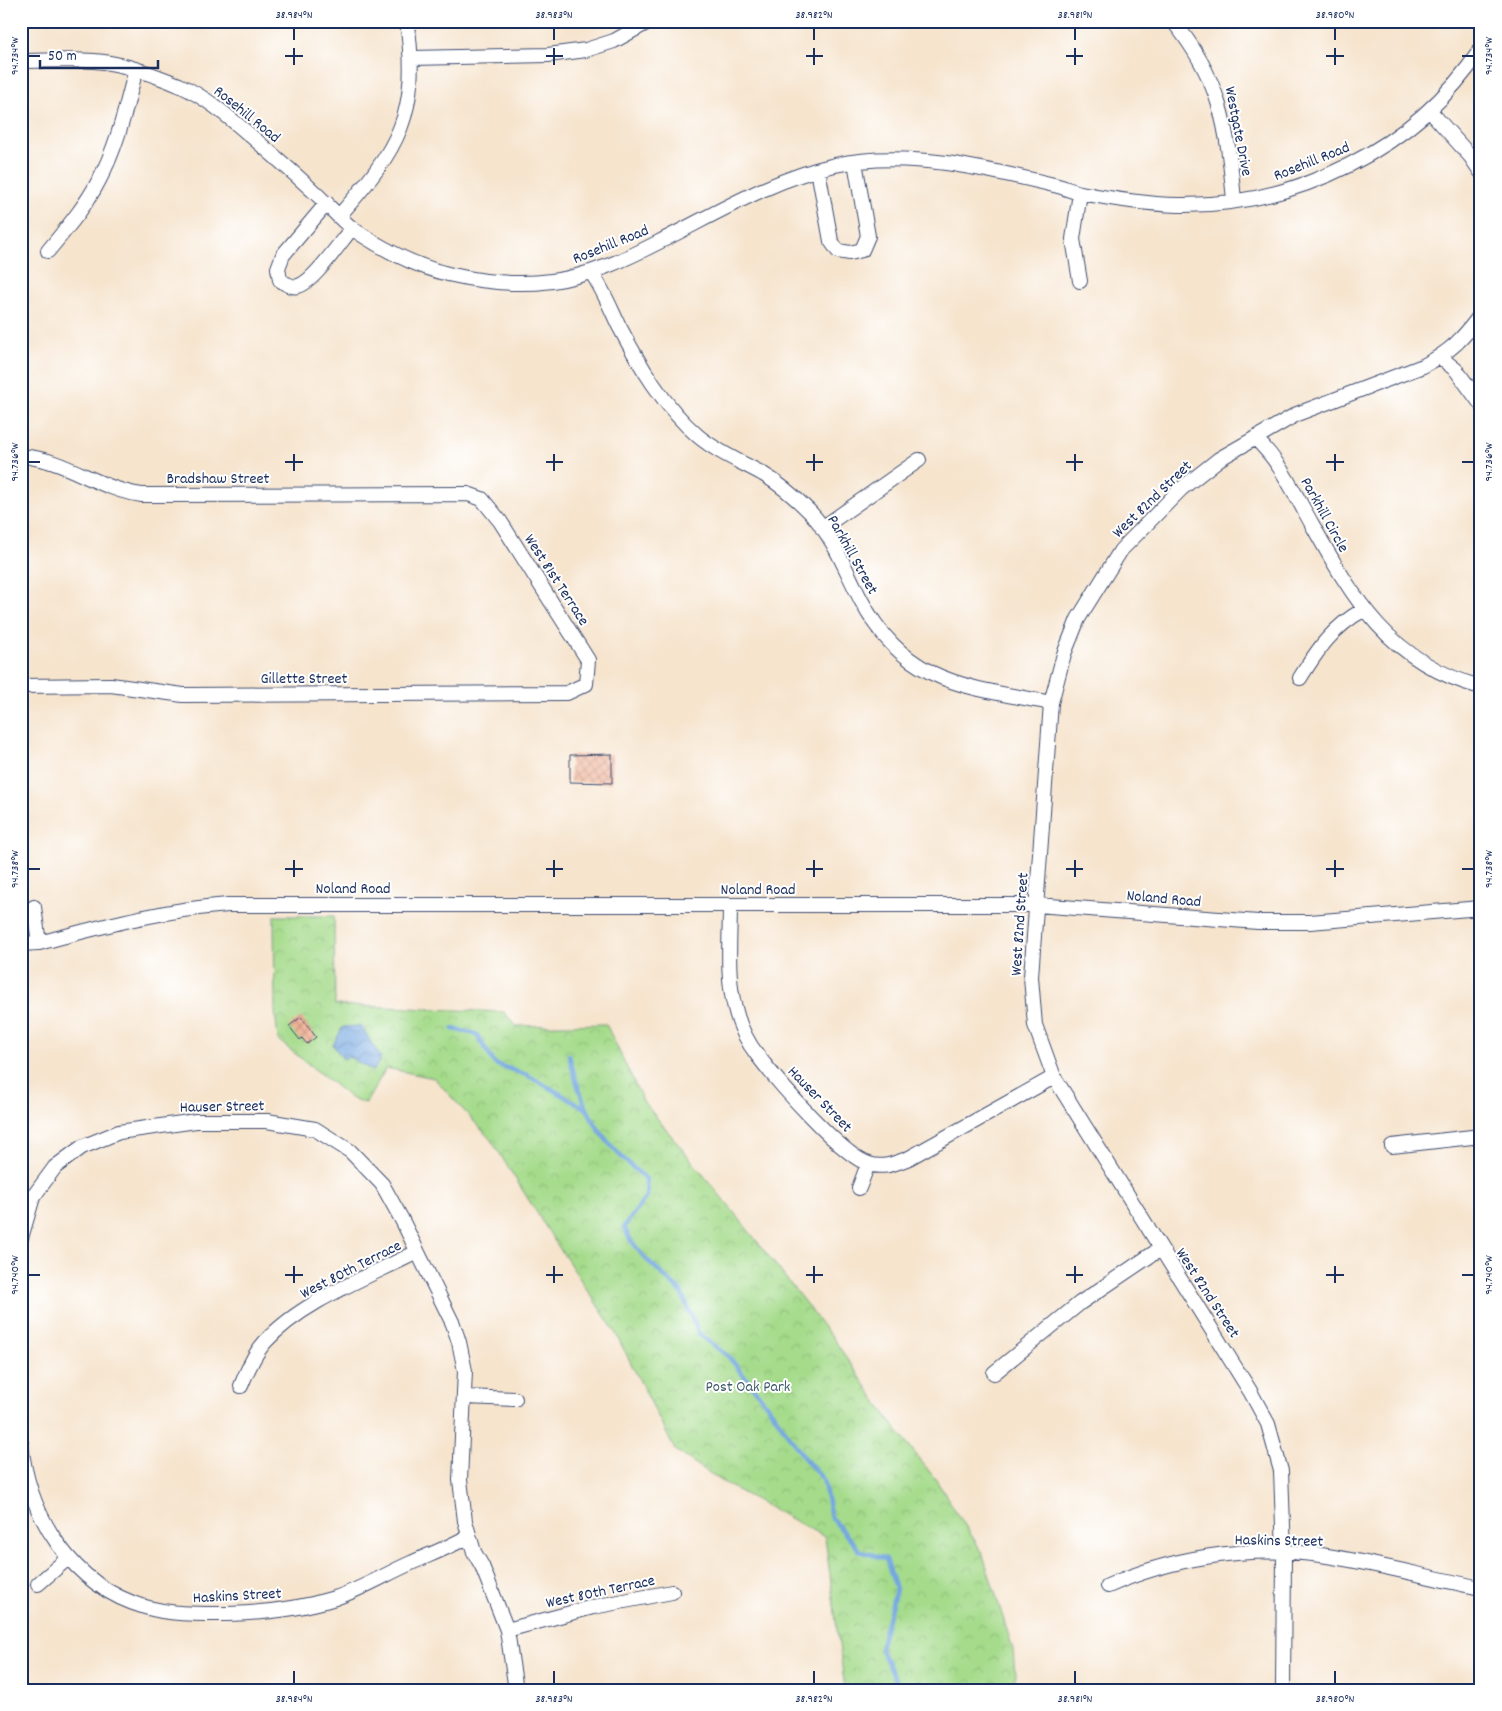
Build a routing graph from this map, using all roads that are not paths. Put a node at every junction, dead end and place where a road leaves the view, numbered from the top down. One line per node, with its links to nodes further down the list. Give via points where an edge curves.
1 (407, 21): 5 (street)
2 (650, 21): 5 (street, via 614,41 586,50 548,56)
3 (1173, 21): 13 (street, Westgate Drive, via 1206,70 1220,104)
4 (1481, 48): 8 (street, Rosehill Road)
5 (412, 58): 15 (street, via 409,101 393,146)
6 (21, 61): 7 (street, Rosehill Road, via 88,60)
7 (136, 69): 14 (street, Rosehill Road, via 182,86 212,104); 17 (street, via 123,120 99,181)
8 (1430, 111): 11 (street); 13 (street, Rosehill Road, via 1373,152 1344,168 1292,189)
9 (855, 162): 10 (street, Rosehill Road); 10 (street, via 868,236 862,250 850,253 838,251 831,241); 12 (street, Rosehill Road, via 909,159 945,163)
10 (818, 170): 18 (street, Rosehill Road, via 764,189 625,259)
11 (1481, 172)
12 (1080, 193): 13 (street, Rosehill Road, via 1178,205); 19 (street, via 1073,239)
13 (1234, 200)
14 (327, 203): 15 (street, Rosehill Road); 16 (street, via 284,256 278,268 280,280 298,286 309,280)
15 (339, 216): 16 (street, Rosehill Road)
16 (352, 228): 18 (street, Rosehill Road, via 408,260 482,282 548,282)
17 (48, 251)
18 (591, 272): 27 (street, Parkhill Street, via 638,358 680,418 718,450 765,475 785,490 811,513)
19 (1080, 282)
20 (1481, 314): 21 (street, West 82nd Street, via 1453,349)
21 (1440, 357): 22 (street, via 1456,370); 23 (street, West 82nd Street, via 1297,414)
22 (1481, 404)
23 (1255, 438): 28 (street, Parkhill Circle, via 1273,455 1347,587); 33 (street, West 82nd Street, via 1218,459 1181,489 1122,550 1078,619 1064,654)
24 (21, 456): 26 (street, Bradshaw Street, via 56,464 99,484 142,495 468,494)
25 (919, 460): 27 (street)
26 (482, 499): 30 (street, West 81st Terrace, via 500,521 588,660)
27 (822, 528): 33 (street, Parkhill Street, via 869,616 904,656 939,678 963,686)
28 (1364, 610): 29 (street, via 1329,634); 32 (street, Parkhill Circle, via 1404,649 1436,669)
29 (1300, 678)
30 (586, 684): 31 (street, Gillette Street, via 567,693 547,694 182,695 111,685)
31 (21, 686)
32 (1481, 687)
33 (1051, 703): 34 (street, West 82nd Street)
34 (1037, 905): 35 (street, Noland Road); 37 (street, Noland Road, via 1258,922 1310,922); 40 (street, West 82nd Street, via 1031,977 1035,1025)
35 (730, 906): 38 (street, Noland Road, via 228,905 144,915); 43 (street, Hauser Street, via 731,980 735,1007 744,1032 757,1055 832,1139)
36 (34, 907): 38 (street)
37 (1481, 908)
38 (39, 943): 39 (street, Noland Road)
39 (21, 944)
40 (1054, 1077): 43 (street, via 909,1158 886,1166); 46 (street, West 82nd Street)
41 (1481, 1136): 42 (street)
42 (1392, 1146)
43 (868, 1164): 44 (street)
44 (859, 1188)
45 (21, 1238): 47 (street, Hauser Street, via 33,1197 55,1167 82,1147 119,1132 196,1121 257,1121 315,1129 350,1151 382,1184)
46 (1160, 1249): 48 (street, via 1080,1303); 54 (street, West 82nd Street, via 1268,1424 1281,1471)
47 (417, 1252): 49 (street, West 80th Terrace, via 304,1311 278,1330 264,1344); 50 (street, West 80th Terrace, via 459,1342 465,1371)
48 (994, 1373)
49 (241, 1386)
50 (465, 1398): 51 (street); 53 (street, West 80th Terrace, via 460,1480)
51 (514, 1399)
52 (21, 1443): 55 (street, Haskins Street, via 33,1498 48,1530)
53 (469, 1536): 55 (street, Haskins Street, via 336,1598 254,1613 184,1613 147,1608 98,1585); 60 (street, West 80th Terrace)
54 (1284, 1553): 57 (street, Haskins Street, via 1249,1553 1190,1561 1128,1577); 58 (street, Haskins Street, via 1312,1554); 62 (street, West 82nd Street)
55 (68, 1558): 56 (street)
56 (38, 1584)
57 (1108, 1586)
58 (1481, 1588)
59 (672, 1592): 60 (street, West 80th Terrace, via 593,1607)
60 (507, 1630): 61 (street, West 80th Terrace)
61 (516, 1690)
62 (1283, 1690)

